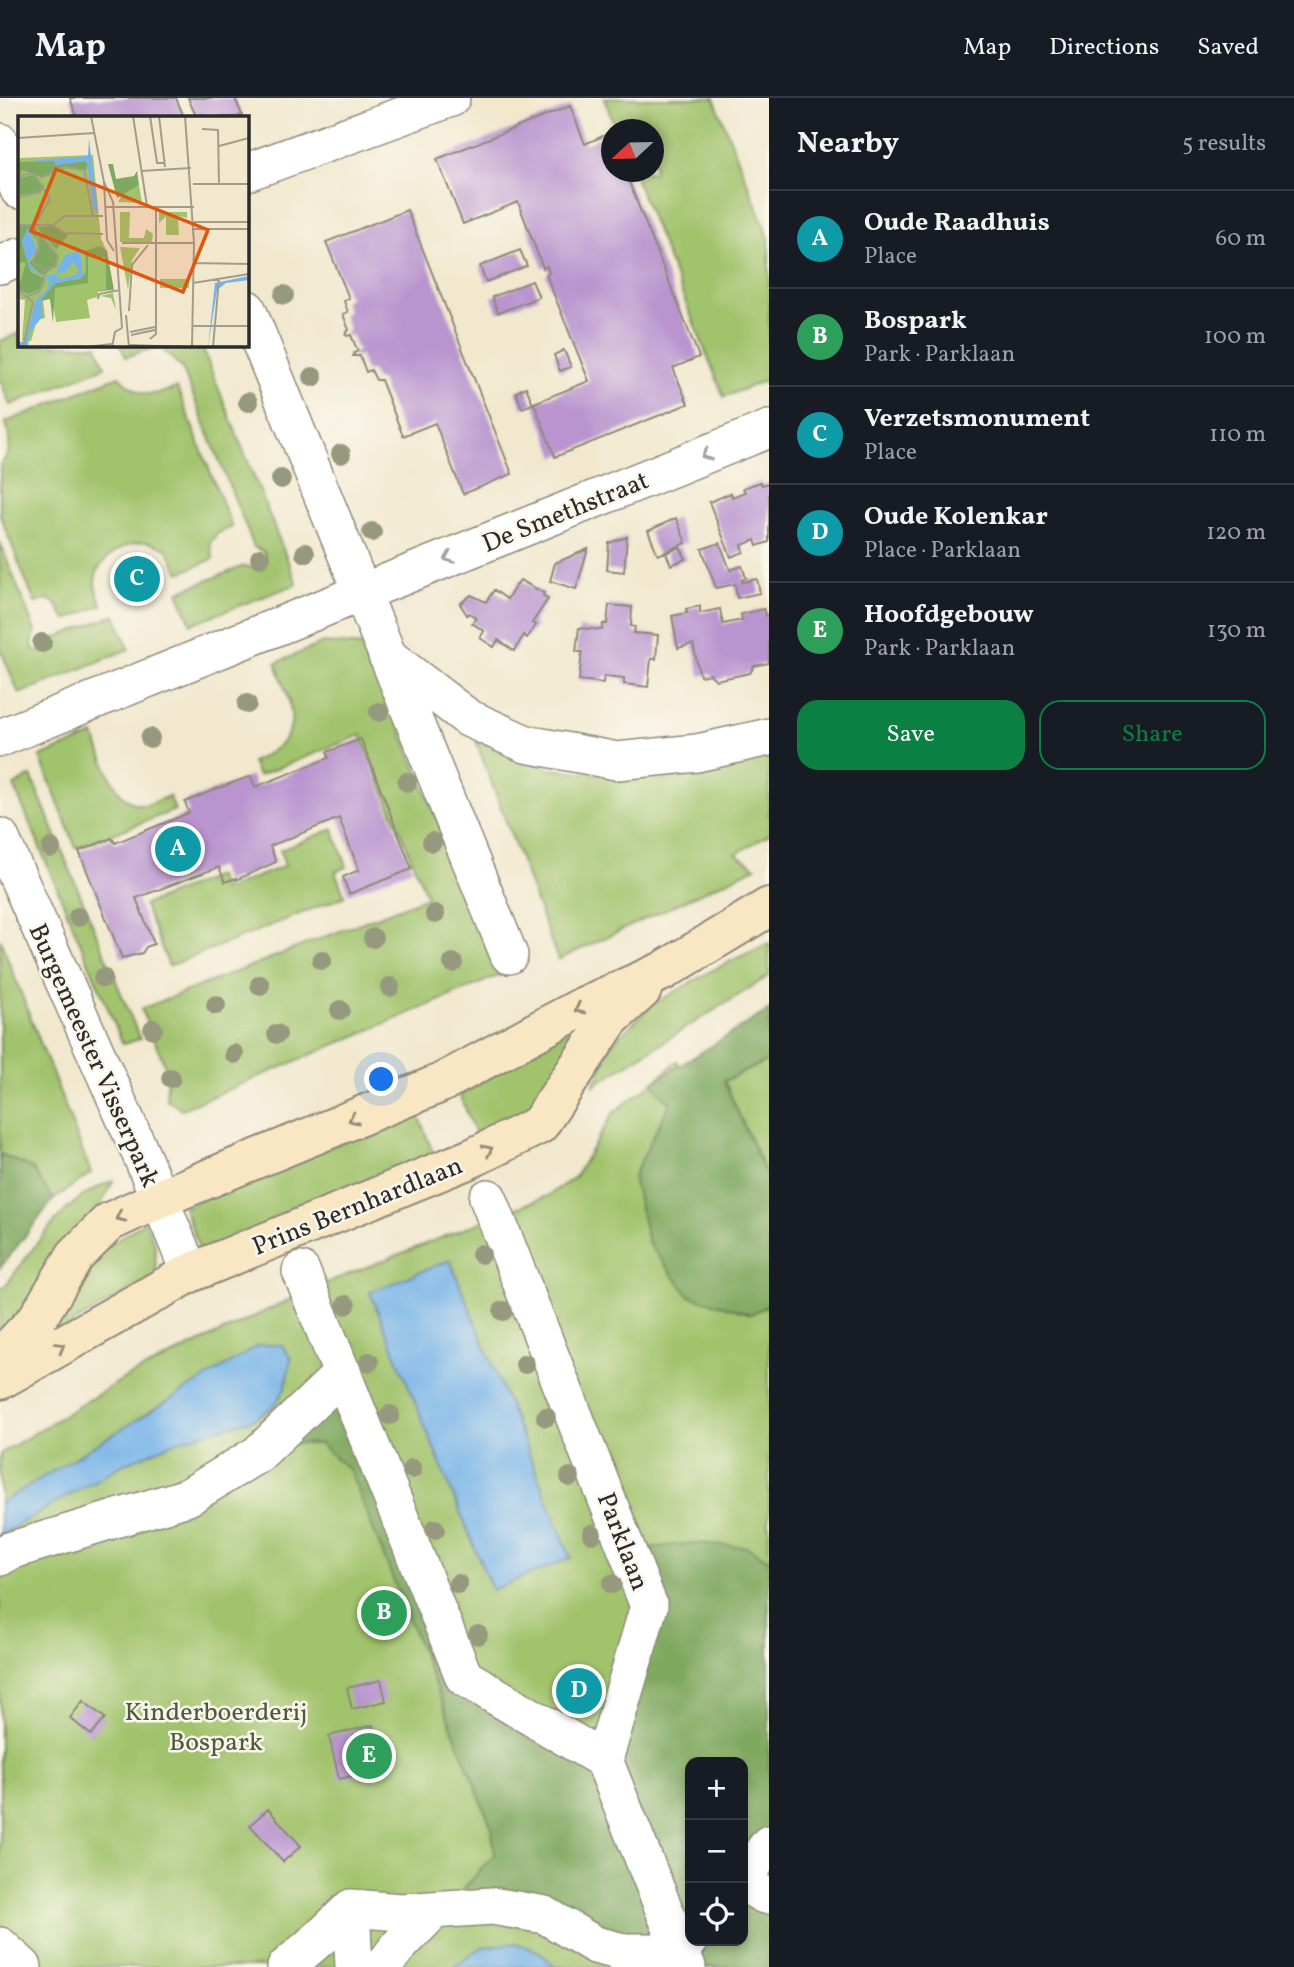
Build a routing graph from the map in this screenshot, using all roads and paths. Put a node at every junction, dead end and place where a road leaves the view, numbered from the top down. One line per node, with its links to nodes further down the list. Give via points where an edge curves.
1 (451, 98): 2 (street)
2 (414, 105): 4 (street)
3 (0, 142): 5 (street)
4 (248, 172)
5 (18, 187)
6 (18, 257): 7 (street)
7 (0, 265)
8 (248, 311): 10 (street)
9 (769, 429): 10 (street, De Smethstraat, one-way to 10)
10 (361, 593): 11 (street); 13 (street)
11 (386, 655): 12 (street, via 468,718 526,744 617,761 698,753); 16 (street)
12 (769, 737)
13 (0, 738)
14 (2, 848): 19 (street, Burgemeester Visserpark)
15 (769, 907): 17 (main road, Prins Bernhardlaan)
16 (509, 955)
17 (663, 971): 19 (main road, Prins Bernhardlaan, one-way to 19, via 584,1006 441,1083); 21 (main road, Prins Bernhardlaan, one-way to 17, via 472,1158 538,1125 610,1019)
18 (488, 1198): 26 (street, Parklaan, via 649,1606)
19 (159, 1199): 21 (street, Burgemeester Visserpark); 22 (main road, Prins Bernhardlaan, one-way to 22, via 109,1222 75,1256 37,1319)
20 (302, 1271): 23 (street)
21 (190, 1273): 24 (main road, Prins Bernhardlaan, one-way to 21)
22 (0, 1358)
23 (343, 1373): 25 (street, via 258,1454 188,1497); 26 (street, via 464,1678)
24 (0, 1380)
25 (0, 1557)
26 (604, 1760): 34 (street)
27 (769, 1844): 28 (street)
28 (748, 1873)
29 (747, 1883): 30 (street)
30 (769, 1895)
31 (351, 1908): 32 (street); 36 (street); 37 (street)
32 (434, 1910): 34 (street, via 492,1906 545,1915 595,1945 623,1952); 38 (street)
33 (0, 1946): 35 (street)
34 (686, 1953)
35 (23, 1967)
36 (286, 1967)
37 (354, 1967)
38 (383, 1967)

